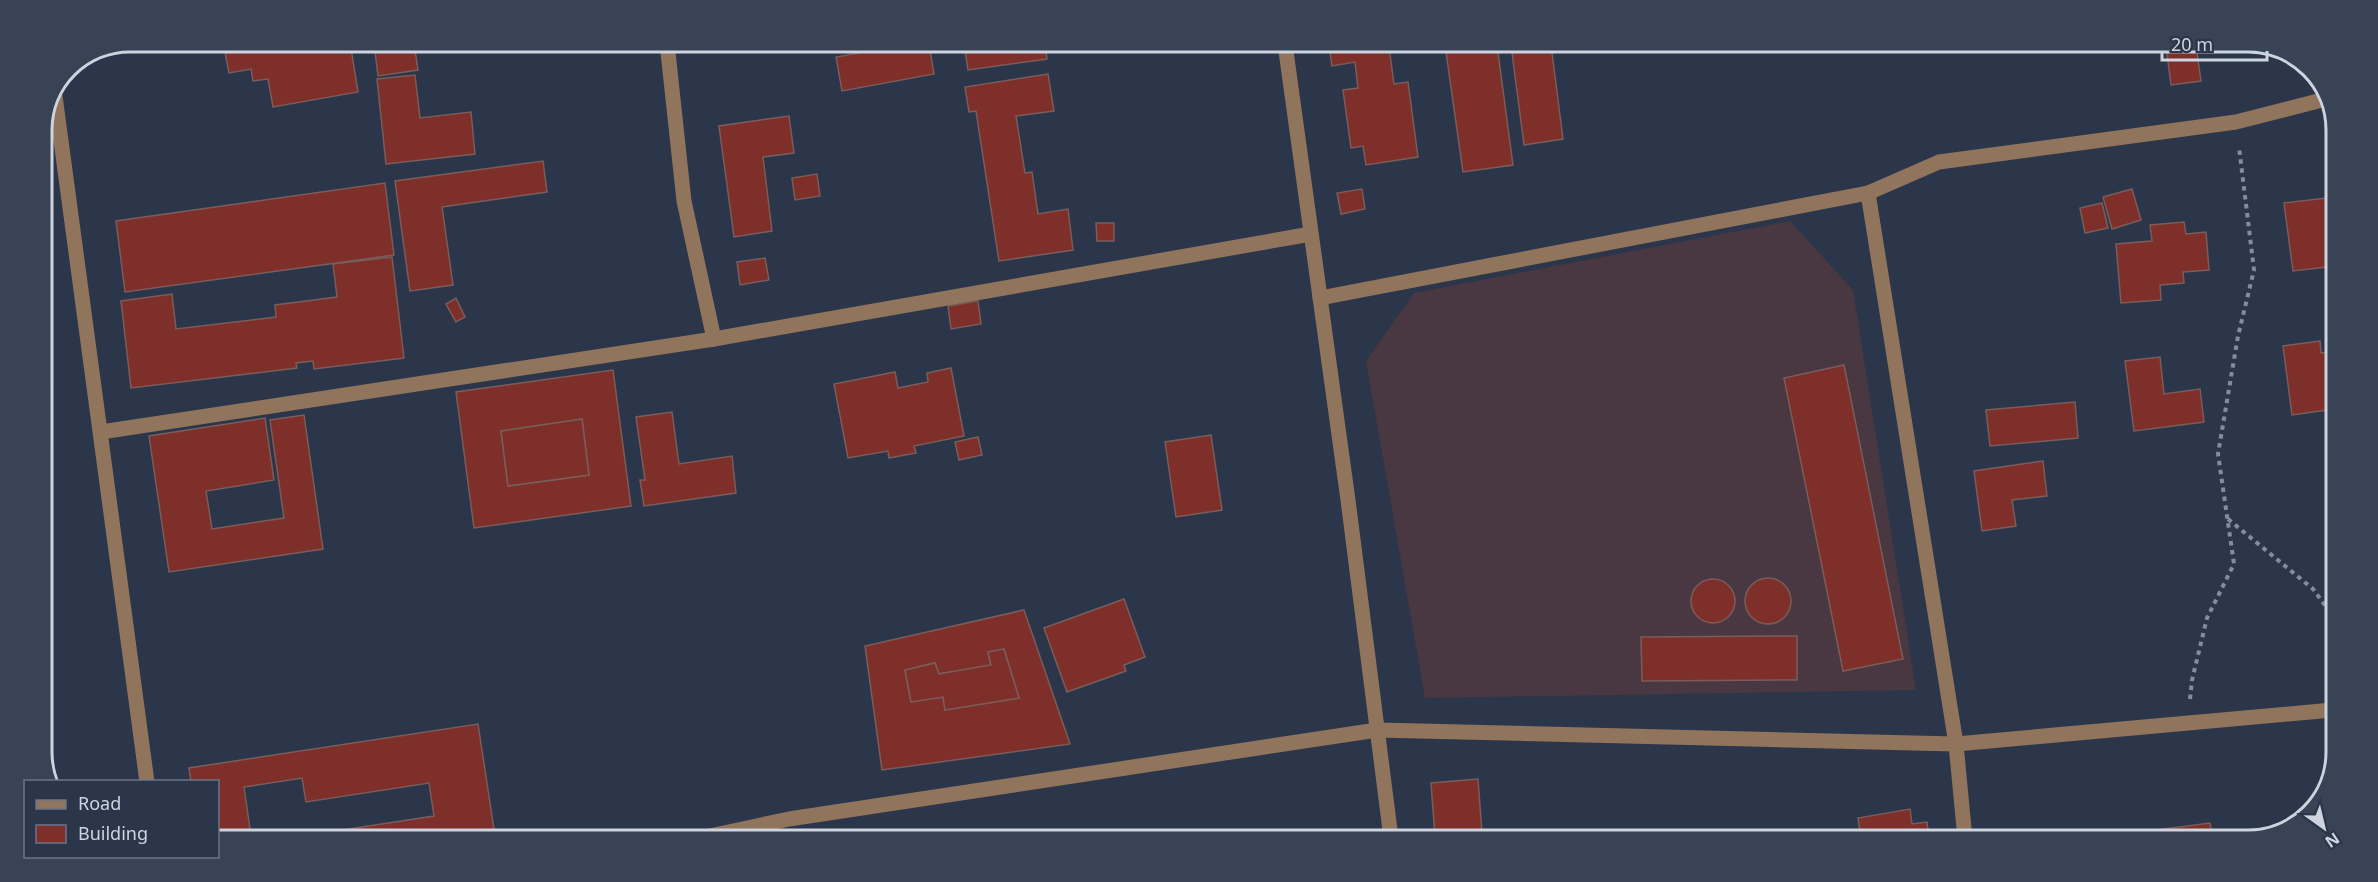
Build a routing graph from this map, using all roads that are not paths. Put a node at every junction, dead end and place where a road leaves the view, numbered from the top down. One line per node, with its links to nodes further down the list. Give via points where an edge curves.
1 (668, 53): 8 (street, via 684,201)
2 (1286, 53): 6 (street)
3 (2319, 101): 5 (street, via 2236,123 1939,162)
4 (56, 106): 9 (street)
5 (1868, 193): 7 (street); 12 (street)
6 (1311, 234): 7 (street); 8 (street)
7 (1320, 298): 11 (street)
8 (714, 339): 9 (street)
9 (101, 432): 13 (street)
10 (2326, 711): 12 (street)
11 (1377, 730): 12 (street); 14 (street); 15 (street)
12 (1956, 744): 16 (street)
13 (147, 780)
14 (738, 830)
15 (1390, 830)
16 (1964, 830)

